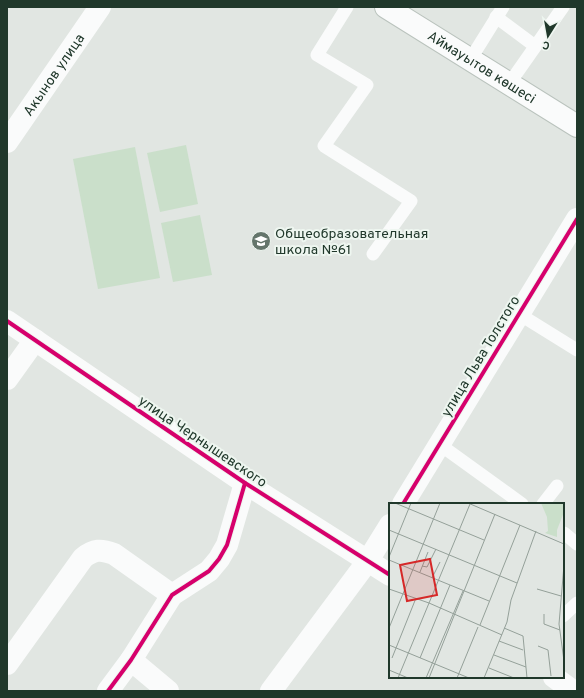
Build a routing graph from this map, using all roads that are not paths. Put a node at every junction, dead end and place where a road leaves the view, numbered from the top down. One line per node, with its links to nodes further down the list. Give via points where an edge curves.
1 (100, 7): 10 (street, Акынов улица)
2 (347, 7): 12 (lane, via 317,55 366,85 324,146 411,201)
3 (562, 7): 6 (lane)
4 (400, 11): 7 (street, Аймауытов көшесі)
5 (500, 12): 6 (lane); 7 (lane)
6 (535, 46): 8 (lane)
7 (470, 60): 8 (street, Аймауытов көшесі)
8 (509, 84): 9 (street, Аймауытов көшесі)
9 (577, 126)
10 (7, 142)
11 (577, 219): 13 (street, улица Льва Толстого)
12 (373, 254)
13 (519, 314): 16 (lane); 18 (street, улица Льва Толстого)
14 (7, 321): 15 (street, улица Чернышевского)
15 (35, 340): 17 (street); 19 (street, улица Чернышевского)
16 (577, 350)
17 (7, 379)
18 (440, 444): 21 (street, улица Льва Толстого); 22 (lane)
19 (245, 483): 27 (street, улица Чернышевского); 29 (street, via 227,545 219,559 209,572)
20 (557, 486): 23 (lane)
21 (404, 503)
22 (521, 503)
23 (544, 503)
24 (389, 527): 27 (street)
25 (564, 533): 26 (lane)
26 (577, 544)
27 (367, 562): 28 (street, улица Чернышевского); 37 (street)
28 (389, 575)
29 (172, 595): 32 (street); 33 (street, via 114,554 95,550 84,558)
30 (577, 603): 31 (lane)
31 (564, 615)
32 (131, 660): 35 (street); 36 (street)
33 (7, 664)
34 (555, 678): 38 (street)
35 (108, 691)
36 (168, 691)
37 (271, 691)
38 (573, 691)

